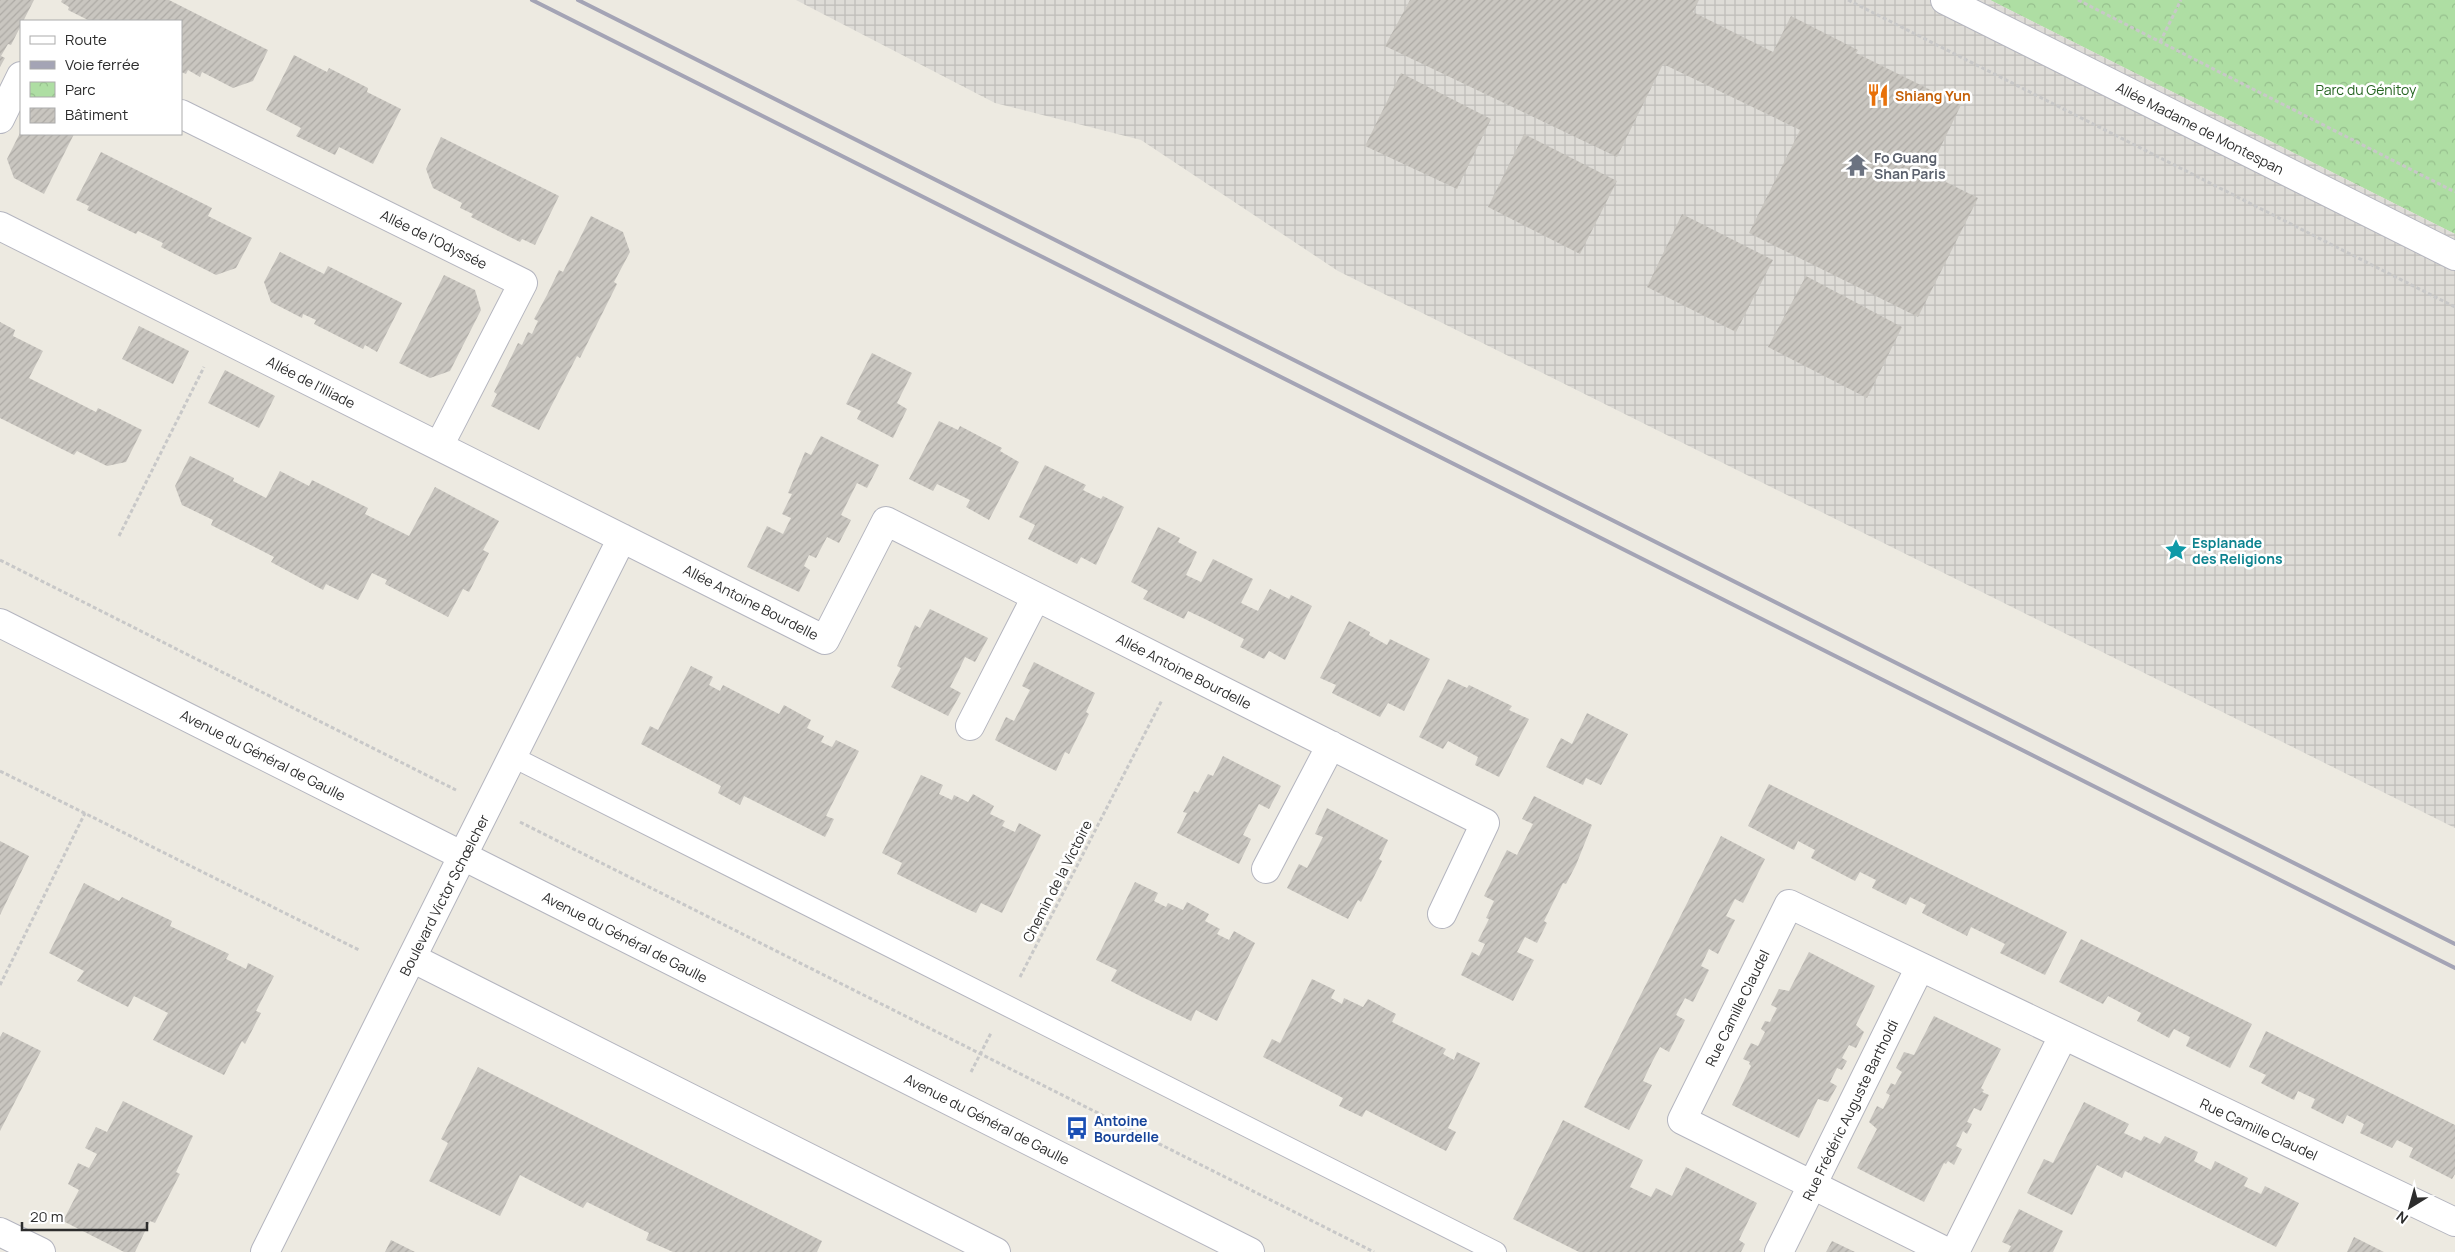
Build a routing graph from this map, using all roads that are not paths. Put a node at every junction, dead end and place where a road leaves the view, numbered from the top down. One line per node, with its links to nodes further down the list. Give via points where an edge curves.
1 (1945, 0): 6 (street, Allée Madame de Montespan)
2 (20, 78): 4 (street)
3 (182, 114): 7 (street, Allée de l'Odyssée, via 523,283)
4 (0, 119)
5 (0, 226): 7 (street, Allée de l'Illiade)
6 (2455, 256)
7 (439, 446): 8 (street, Allée de l'Illiade)
8 (622, 538): 9 (street, Allée Antoine Bourdelle, via 825,640 886,521); 13 (street, Boulevard Victor Schœlcher)
9 (1036, 596): 11 (street); 12 (street, Allée Antoine Bourdelle)
10 (0, 623): 14 (street, Avenue du Général de Gaulle)
11 (970, 726)
12 (1331, 746): 15 (street); 16 (street, Allée Antoine Bourdelle, via 1486,824)
13 (512, 757): 14 (street, Boulevard Victor Schœlcher); 27 (lane)
14 (463, 855): 17 (street, Boulevard Victor Schœlcher); 26 (street, Avenue du Général de Gaulle)
15 (1266, 869)
16 (1442, 914)
17 (412, 958): 24 (street, Boulevard Victor Schœlcher); 25 (street)
18 (1920, 967): 19 (street, Rue Camille Claudel); 20 (street, Rue Frédéric Auguste Bartholdi); 20 (street, Rue Camille Claudel, via 1789,904 1784,912 1682,1120)
19 (2063, 1036): 21 (street, Rue Camille Claudel); 30 (street)
20 (1812, 1185): 28 (street, Rue Frédéric Auguste Bartholdi); 29 (street, Rue Camille Claudel)
21 (2455, 1222)
22 (0, 1232): 23 (street)
23 (41, 1252)
24 (265, 1252)
25 (996, 1252)
26 (1250, 1252)
27 (1496, 1252)
28 (1779, 1252)
29 (1947, 1252)
30 (1955, 1252)

